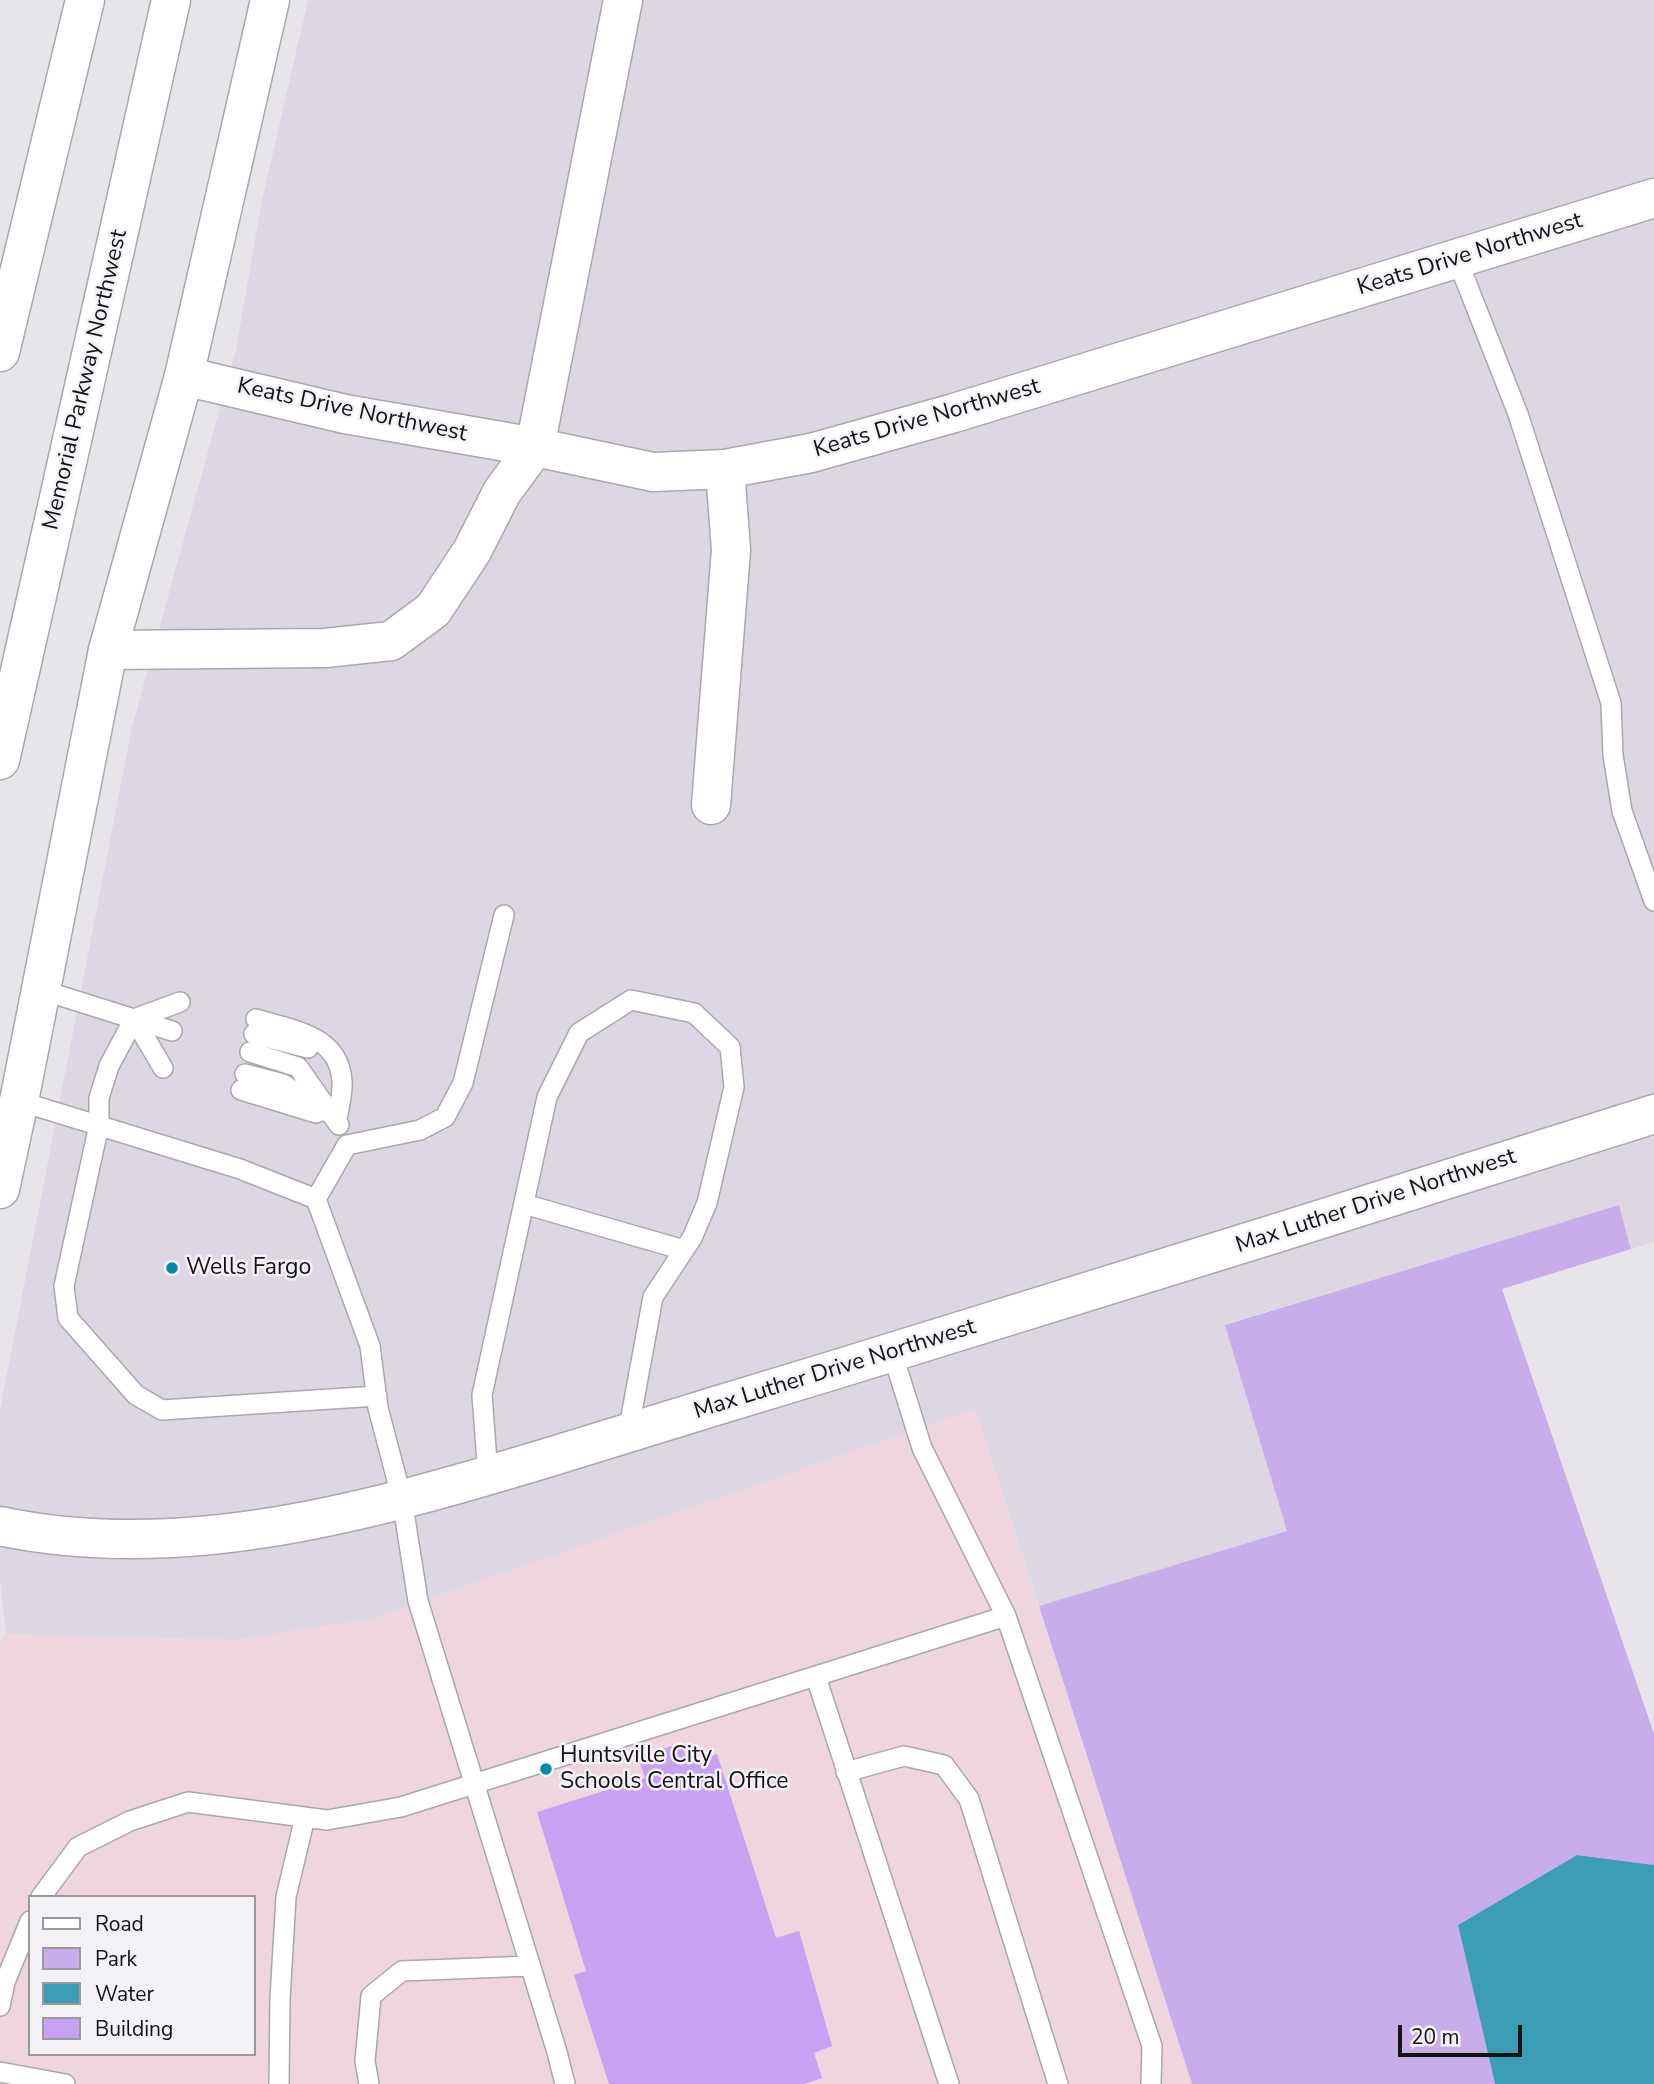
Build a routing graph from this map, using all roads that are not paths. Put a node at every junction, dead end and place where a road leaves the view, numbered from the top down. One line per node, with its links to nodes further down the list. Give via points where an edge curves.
1 (85, 0): 7 (main road)
2 (171, 0): 12 (main road, Memorial Parkway Northwest)
3 (270, 0): 8 (main road)
4 (623, 0): 9 (main road)
5 (1654, 198): 6 (main road, Keats Drive Northwest)
6 (1457, 259): 10 (main road, Keats Drive Northwest, via 954,413 811,453); 14 (lane, via 1518,414 1611,703 1622,811)
7 (0, 352)
8 (184, 376): 9 (main road, Keats Drive Northwest, via 345,414); 11 (main road)
9 (535, 447): 10 (main road, Keats Drive Northwest, via 653,472); 11 (main road, via 502,492 472,551 433,610 391,641 325,648)
10 (724, 468): 13 (main road, via 731,550)
11 (108, 650): 16 (main road)
12 (0, 760)
13 (711, 804)
14 (1654, 901)
15 (504, 915): 24 (lane, via 463,1083 445,1116 421,1130)
16 (42, 990): 17 (lane); 20 (main road)
17 (134, 1019): 17 (lane, via 177,1016); 18 (lane); 23 (lane, via 109,1066 99,1098)
18 (165, 1060)
19 (243, 1082): 22 (lane, via 283,1084)
20 (19, 1101): 23 (lane); 25 (main road)
21 (1654, 1114): 30 (main road, Max Luther Drive Northwest)
22 (337, 1119): 22 (lane, via 298,1067 253,1035 318,1038 336,1057 342,1082); 24 (lane)
23 (99, 1125): 27 (lane, via 240,1169); 31 (lane, via 64,1286 68,1318 136,1395 162,1410)
24 (347, 1145): 27 (lane)
25 (5, 1148): 26 (main road)
26 (0, 1189)
27 (316, 1199): 31 (lane, via 370,1346)
28 (524, 1204): 29 (lane); 29 (lane, via 547,1097 579,1033 631,1000 694,1013 730,1047 734,1087 707,1203); 33 (lane, via 482,1395)
29 (684, 1250): 32 (lane, via 653,1297)
30 (892, 1352): 32 (main road, Max Luther Drive Northwest); 36 (lane, via 922,1448)
31 (377, 1396): 34 (lane)
32 (628, 1433): 33 (main road, Max Luther Drive Northwest)
33 (488, 1475): 34 (main road, Max Luther Drive Northwest)
34 (402, 1499): 35 (main road, Max Luther Drive Northwest, via 321,1520 172,1538 108,1540); 39 (lane, via 418,1601)
35 (0, 1527)
36 (1006, 1616): 37 (lane); 52 (lane, via 1152,2046)
37 (816, 1677): 38 (lane); 39 (lane)
38 (846, 1772): 50 (lane); 51 (lane, via 904,1756 944,1765 969,1798)
39 (474, 1784): 40 (lane, via 401,1807 327,1820); 43 (lane)
40 (305, 1817): 41 (lane, via 188,1802 130,1821 78,1847); 47 (lane, via 286,1897)
41 (42, 1895)
42 (28, 1926): 44 (lane)
43 (530, 1966): 48 (lane, via 402,1971 371,1996 365,2061); 49 (lane)
44 (0, 2007)
45 (0, 2072): 46 (lane)
46 (65, 2084)
47 (279, 2084)
48 (369, 2084)
49 (565, 2084)
50 (949, 2084)
51 (1058, 2084)
52 (1151, 2084)

